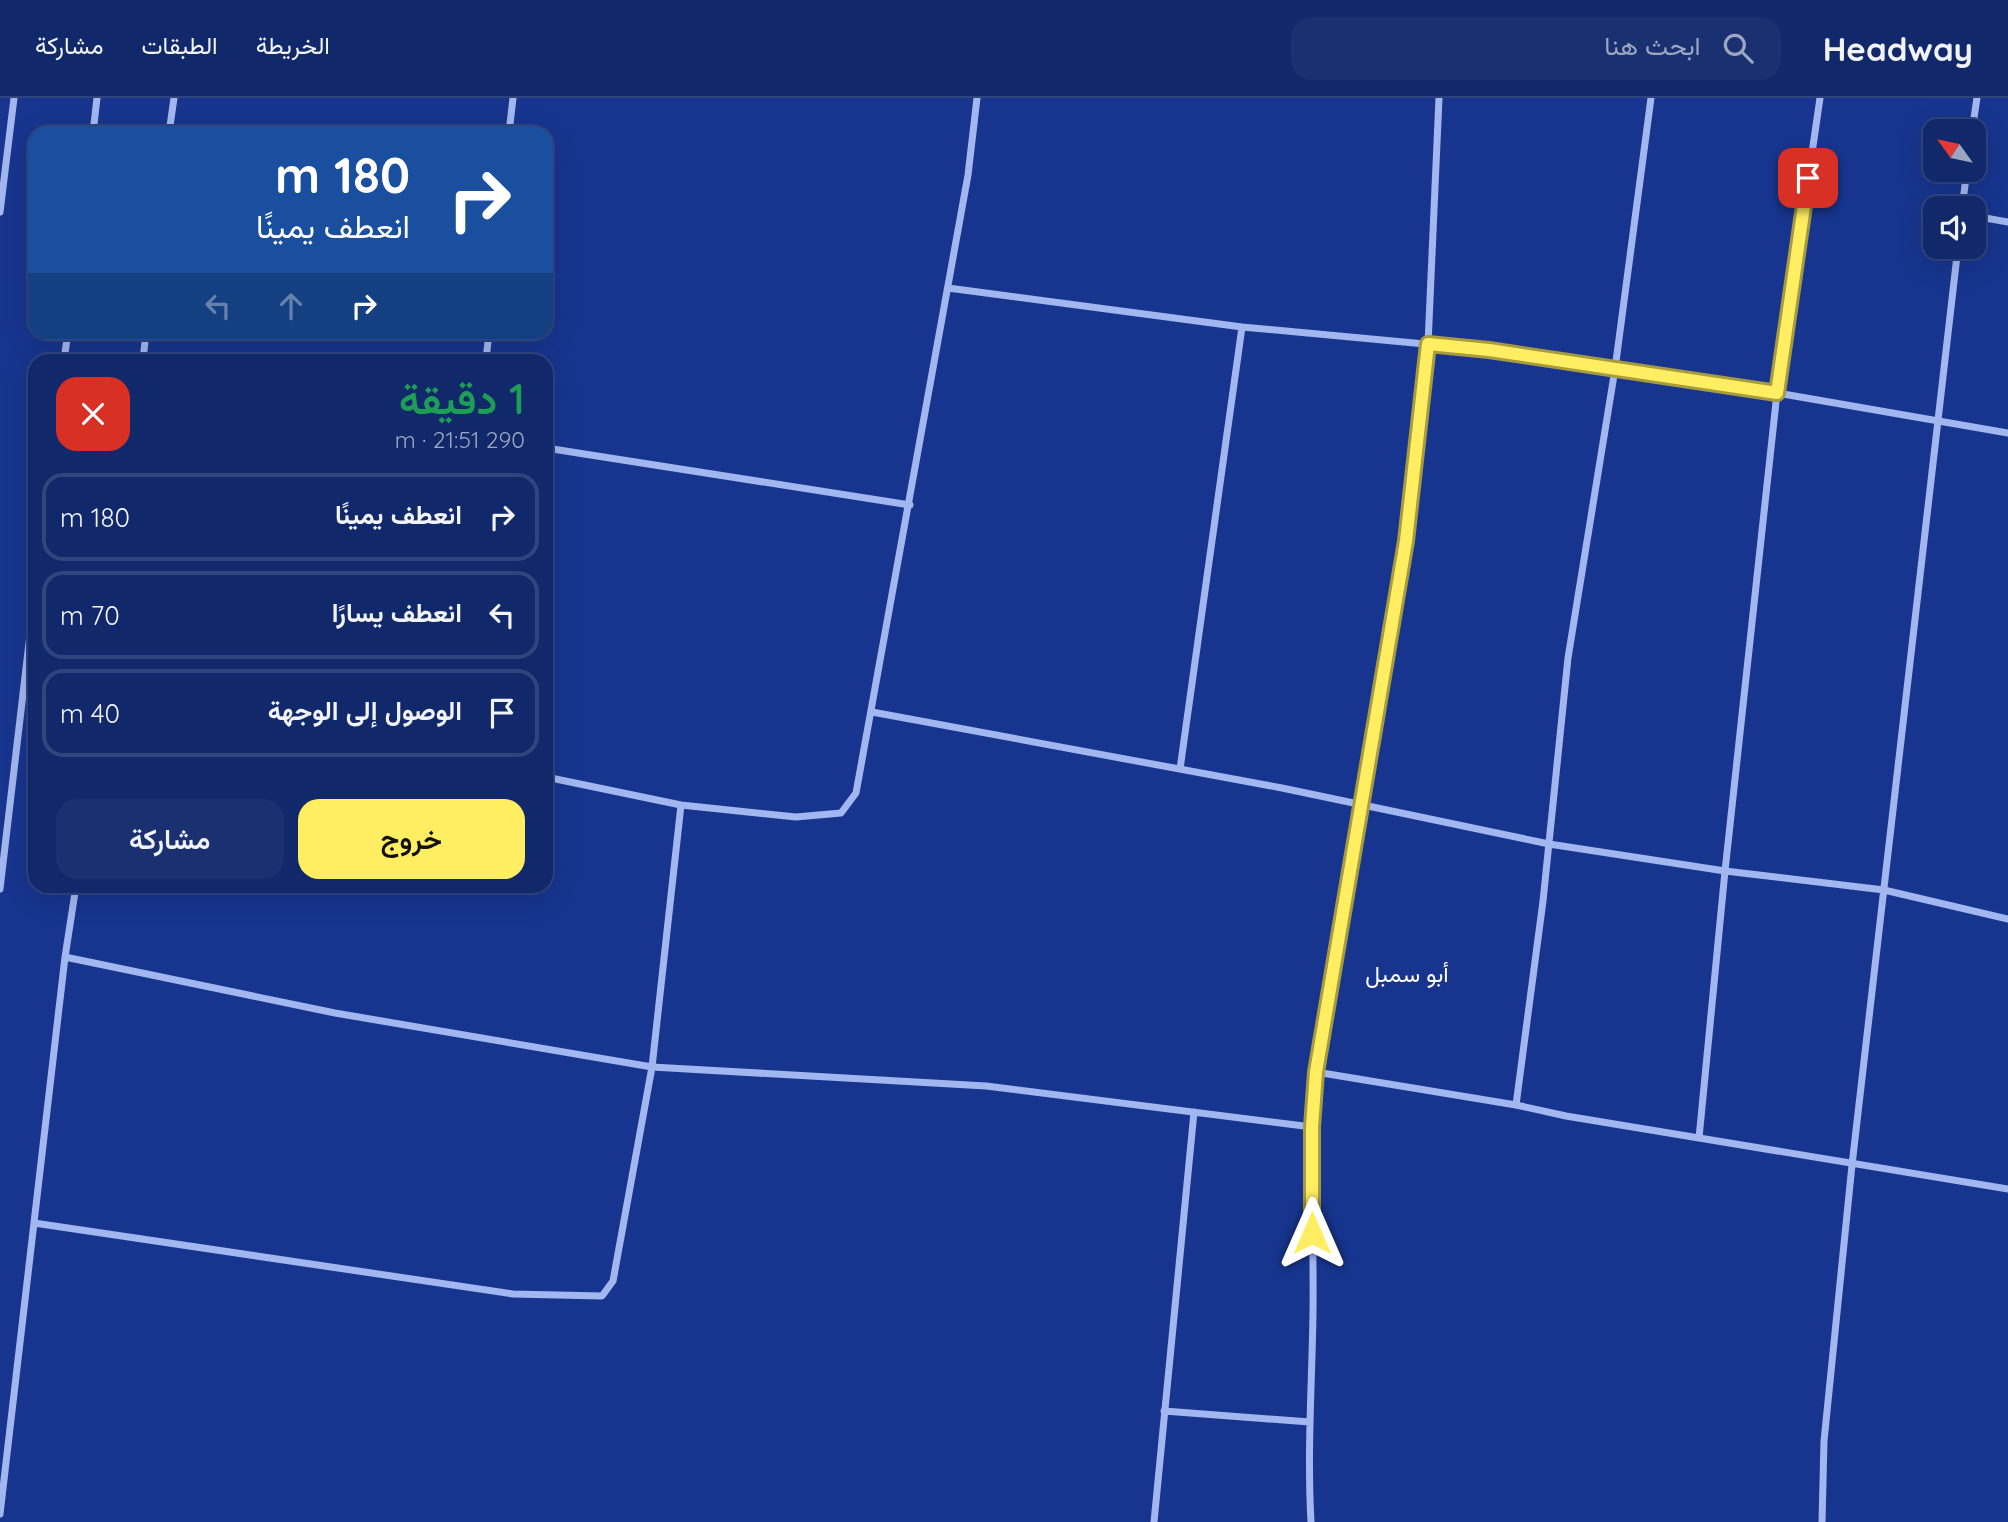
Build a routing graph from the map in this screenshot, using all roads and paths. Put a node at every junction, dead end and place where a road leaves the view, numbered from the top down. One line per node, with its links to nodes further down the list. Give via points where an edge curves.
1 (14, 98): 14 (street)
2 (97, 98): 11 (street)
3 (174, 98): 12 (street)
4 (513, 98): 13 (street)
5 (977, 98): 18 (street)
6 (1439, 98): 20 (street)
7 (1651, 98): 21 (street)
8 (1820, 98): 22 (street)
9 (1976, 98): 10 (street)
10 (1973, 119)
11 (94, 126)
12 (170, 126)
13 (510, 126)
14 (0, 212)
15 (1986, 218): 16 (street)
16 (2008, 222)
17 (1957, 259): 23 (street)
18 (948, 288): 19 (street); 26 (street)
19 (1242, 327): 20 (street); 29 (street)
20 (1428, 344): 21 (street); 32 (street, via 1406,541)
21 (1615, 369): 22 (street); 33 (street, via 1568,658)
22 (1777, 393): 23 (street); 34 (street)
23 (1937, 420): 24 (street); 36 (street)
24 (2008, 433)
25 (553, 449): 26 (street)
26 (910, 505): 28 (street)
27 (28, 651): 35 (street)
28 (872, 712): 29 (street); 31 (street, via 856,793 841,813 796,817)
29 (1180, 769): 32 (street)
30 (553, 778): 31 (street)
31 (681, 805): 40 (street)
32 (1363, 805): 33 (street); 41 (street)
33 (1549, 844): 34 (street); 42 (street)
34 (1725, 871): 36 (street); 45 (street)
35 (0, 888)
36 (1884, 890): 38 (street); 46 (street)
37 (75, 893): 39 (street)
38 (2008, 919)
39 (65, 957): 40 (street, via 335,1013); 48 (street)
40 (652, 1068): 43 (street, via 986,1086); 48 (street, via 613,1281 601,1296 513,1294)
41 (1316, 1072): 42 (street); 44 (street)
42 (1516, 1105): 45 (street)
43 (1194, 1112): 44 (street); 49 (street)
44 (1312, 1127): 50 (street)
45 (1699, 1138): 46 (street)
46 (1852, 1165): 47 (street); 54 (street, via 1824,1441)
47 (2008, 1189)
48 (34, 1223): 51 (street)
49 (1164, 1411): 50 (street); 52 (street)
50 (1310, 1422): 53 (street)
51 (0, 1514)
52 (1154, 1522)
53 (1311, 1522)
54 (1822, 1522)

